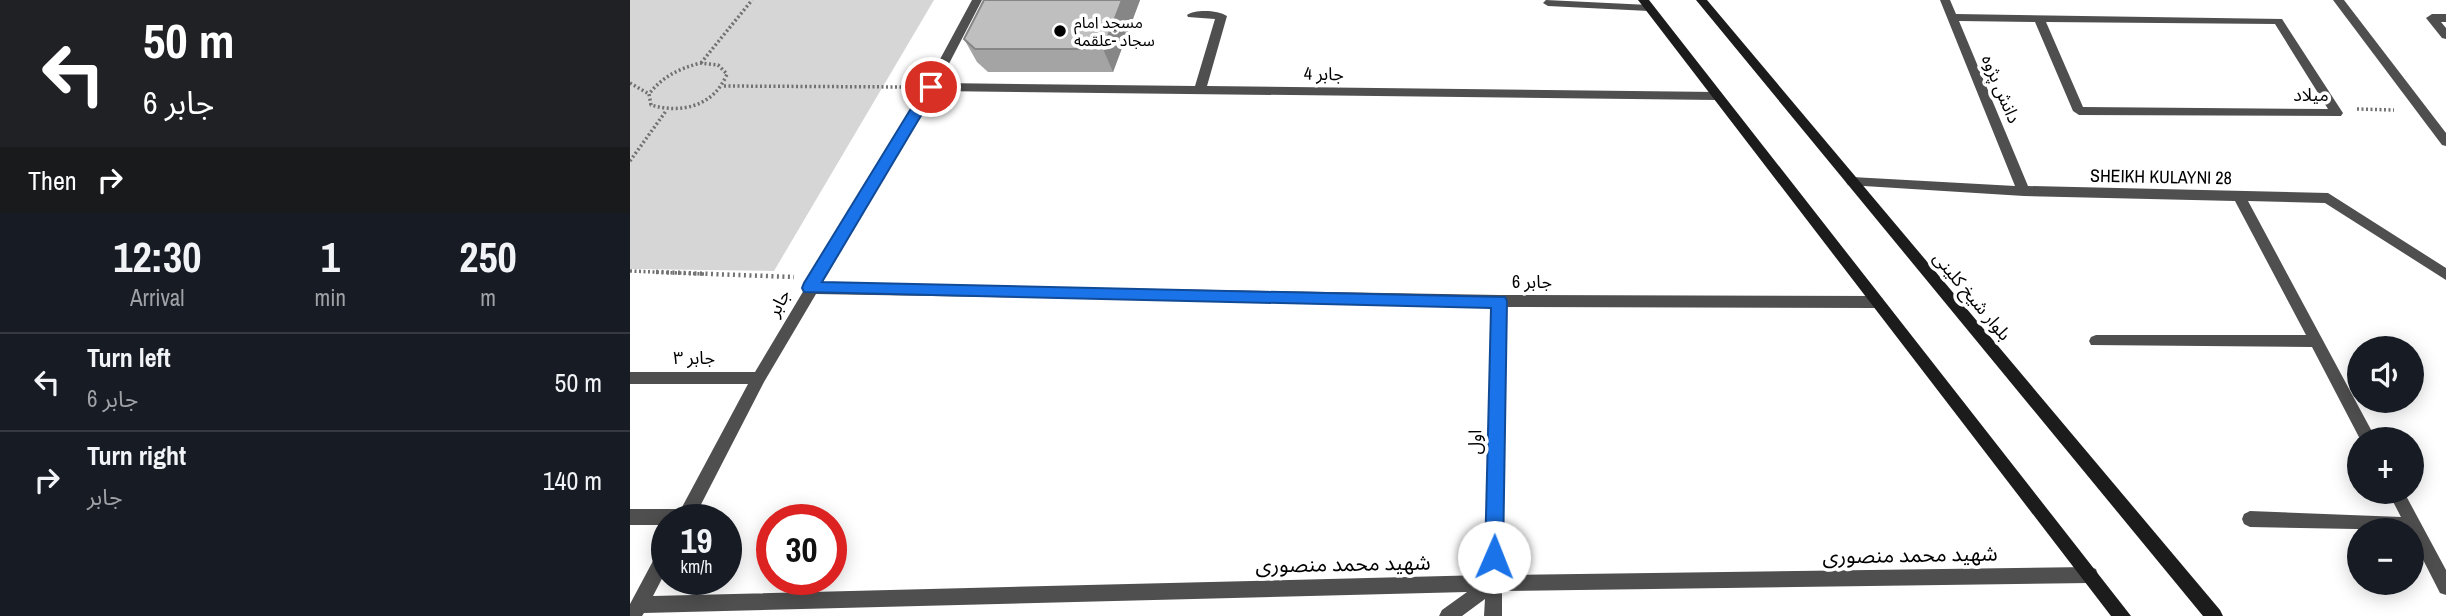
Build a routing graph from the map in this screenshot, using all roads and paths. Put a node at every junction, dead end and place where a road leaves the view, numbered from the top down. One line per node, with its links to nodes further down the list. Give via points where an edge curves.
1 (752, 0): 13 (path)
2 (976, 0): 16 (street, جابر)
3 (1701, 0): 25 (main road, بلوار شیخ کلینی)
4 (1945, 0): 9 (street, دانش پژوه)
5 (2338, 0): 22 (street)
6 (1548, 3): 7 (street)
7 (1646, 4): 19 (main road)
8 (1192, 15): 17 (street, via 1221,16)
9 (1952, 17): 11 (street, میلاد); 26 (street, دانش پژوه)
10 (2446, 18): 12 (street, via 2432,18)
11 (2039, 19): 20 (street, میلاد, via 2278,22); 20 (street, میلاد, via 2079,111 2337,113)
12 (2446, 35)
13 (700, 63): 15 (path, via 718,65 727,74); 18 (path, via 659,80)
14 (630, 83): 18 (path)
15 (724, 86): 16 (path); 21 (path, via 698,104)
16 (931, 87): 17 (street, جابر 4); 30 (street, جابر)
17 (1200, 90): 19 (street, جابر 4)
18 (649, 94): 21 (path, via 652,105)
19 (1717, 96): 32 (main road)
20 (2334, 109): 22 (path)
21 (666, 111): 24 (path)
22 (2423, 111): 23 (street)
23 (2446, 142)
24 (630, 161)
25 (1852, 182): 26 (street, SHEIKH KULAYNI 28); 52 (main road, بلوار شیخ کلینی)
26 (2024, 191): 27 (street, SHEIKH KULAYNI 28)
27 (2239, 196): 29 (street, SHEIKH KULAYNI 28, via 2328,198); 34 (street)
28 (630, 271): 30 (path)
29 (2446, 275)
30 (813, 283): 31 (street, جابر 6); 36 (street, جابر)
31 (1499, 301): 32 (street, جابر 6); 46 (street, اول)
32 (1877, 302): 44 (main road)
33 (2096, 341): 34 (street)
34 (2316, 341): 37 (street)
35 (630, 378): 36 (street, جابر ۳)
36 (759, 378): 38 (street, جابر)
37 (2362, 427)
38 (693, 504)
39 (630, 517): 40 (street)
40 (651, 518)
41 (2250, 519): 42 (street)
42 (2347, 523)
43 (2424, 546): 47 (street)
44 (2090, 576): 46 (street, شهید محمد منصوری); 51 (main road)
45 (651, 582): 48 (street)
46 (1493, 583): 48 (street, شهید محمد منصوری); 49 (street); 50 (street, اول)
47 (2446, 587)
48 (636, 610)
49 (1448, 616)
50 (1493, 616)
51 (2122, 616)
52 (2214, 616)

